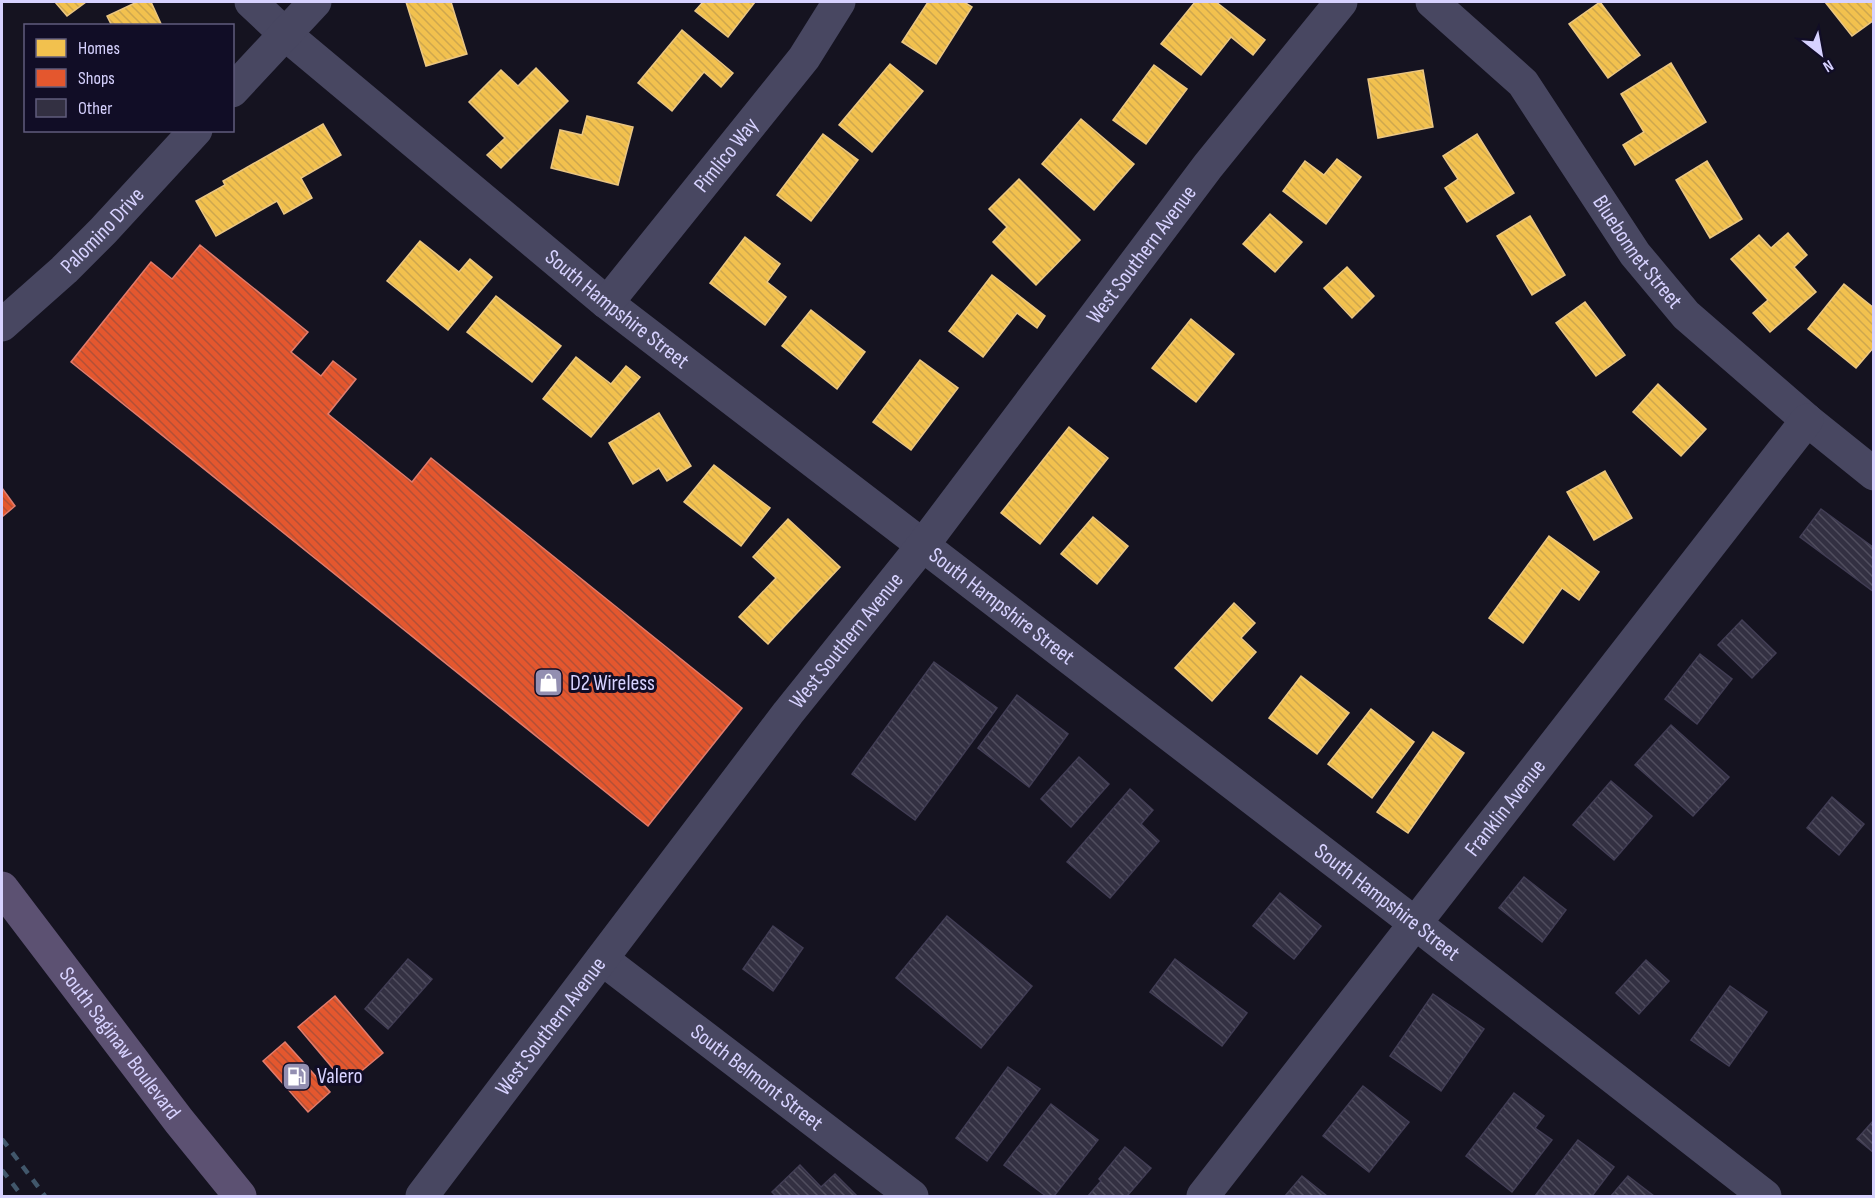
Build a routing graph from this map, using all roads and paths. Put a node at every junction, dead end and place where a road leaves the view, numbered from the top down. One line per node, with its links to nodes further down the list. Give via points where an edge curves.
1 (251, 2): 6 (street, South Hampshire Street)
2 (315, 2): 6 (street)
3 (839, 2): 9 (street, Pimlico Way, via 804,58)
4 (1341, 2): 13 (street, West Southern Avenue, via 1208,166)
5 (1432, 2): 11 (street, Bluebonnet Street, via 1523,83 1635,254 1686,315)
6 (285, 34): 7 (street); 9 (street, South Hampshire Street)
7 (234, 89)
8 (194, 132): 10 (street, Palomino Drive, via 103,231)
9 (607, 303): 13 (street, South Hampshire Street)
10 (2, 325)
11 (1807, 420): 12 (street, Bluebonnet Street); 15 (street, Franklin Avenue)
12 (1874, 474)
13 (923, 545): 15 (street, South Hampshire Street); 16 (street, West Southern Avenue, via 788,713)
14 (2, 888): 17 (main road, South Saginaw Boulevard)
15 (1416, 924): 20 (street, Franklin Avenue); 21 (street, South Hampshire Street)
16 (602, 959): 18 (street, West Southern Avenue); 19 (street, South Belmont Street)
17 (240, 1197)
18 (422, 1197)
19 (912, 1197)
20 (1203, 1197)
21 (1765, 1197)

